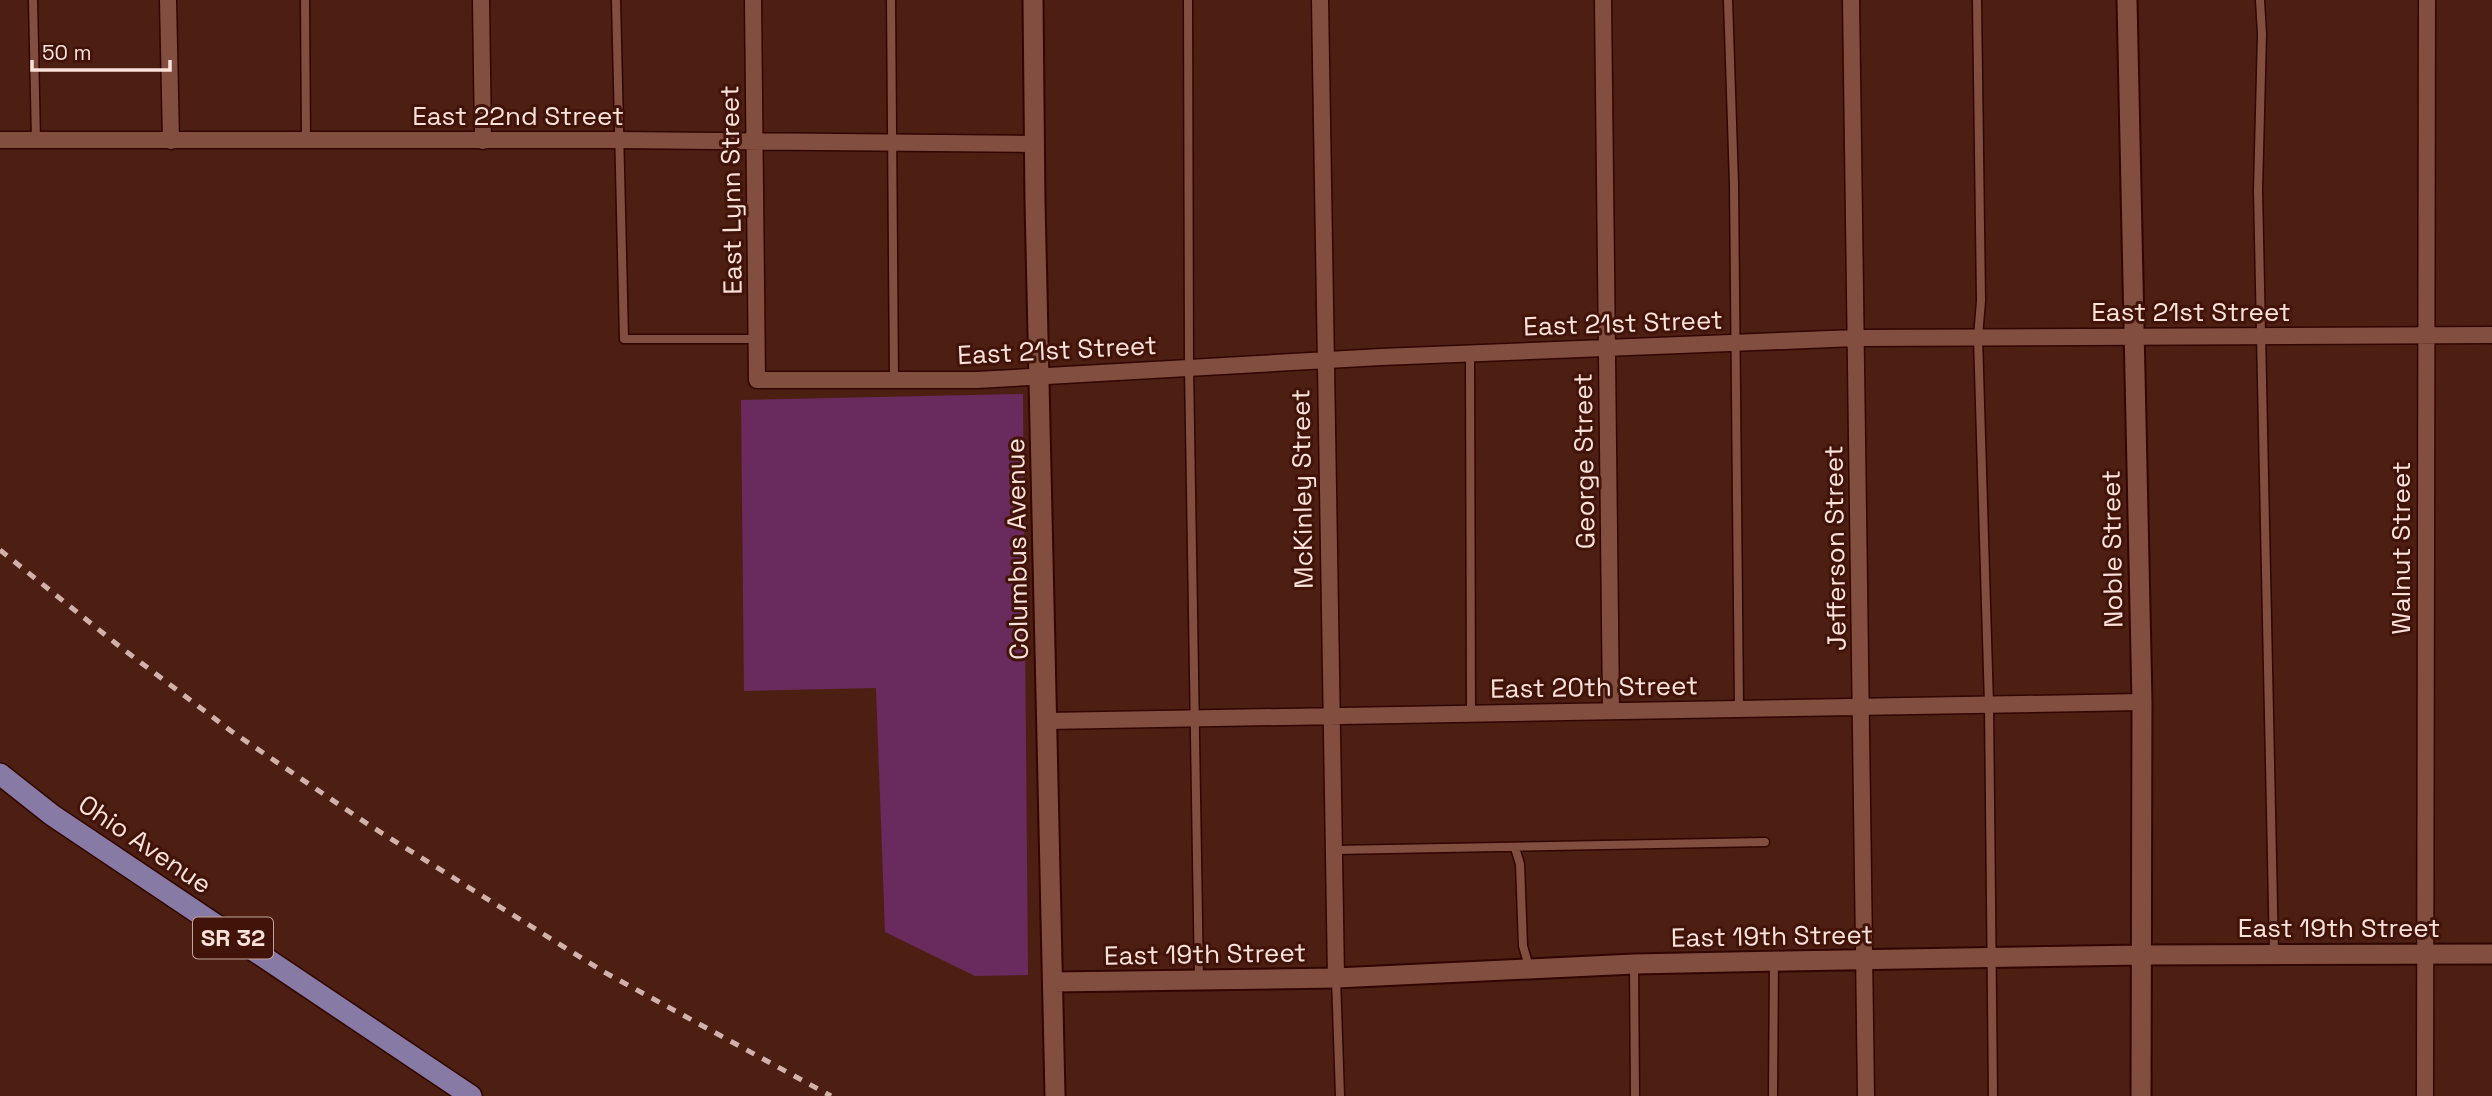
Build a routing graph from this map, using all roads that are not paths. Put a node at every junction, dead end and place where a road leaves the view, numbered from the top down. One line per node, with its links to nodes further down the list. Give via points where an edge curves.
1 (33, 0): 19 (lane)
2 (168, 0): 20 (street)
3 (304, 0): 21 (lane)
4 (481, 0): 22 (street)
5 (616, 0): 23 (lane)
6 (753, 0): 24 (street, East Lynn Street)
7 (891, 0): 25 (lane)
8 (1033, 0): 26 (street, Columbus Avenue)
9 (1188, 0): 38 (lane)
10 (1320, 0): 37 (street, McKinley Street)
11 (1603, 0): 35 (street, George Street)
12 (1728, 0): 34 (lane)
13 (1851, 0): 32 (street, Jefferson Street)
14 (1977, 0): 29 (lane)
15 (2127, 0): 30 (street, Noble Street)
16 (2260, 0): 31 (lane)
17 (2427, 0): 27 (street, Walnut Street)
18 (0, 140): 19 (street, East 22nd Street)
19 (36, 141): 20 (street, East 22nd Street)
20 (171, 141): 21 (street, East 22nd Street)
21 (306, 141): 22 (street, East 22nd Street)
22 (483, 141): 23 (street, East 22nd Street)
23 (619, 141): 24 (street, East 22nd Street); 33 (lane, via 624,339)
24 (755, 141): 25 (street, East 22nd Street); 33 (street, East Lynn Street)
25 (894, 142): 26 (street, East 22nd Street); 41 (lane)
26 (1035, 144): 39 (street, Columbus Avenue)
27 (2426, 335): 28 (street, East 21st Street); 31 (street, East 21st Street); 56 (street, Walnut Street)
28 (2492, 335)
29 (1978, 337): 30 (street, East 21st Street); 32 (street, East 21st Street); 43 (lane)
30 (2133, 337): 31 (street, East 21st Street); 42 (street, Noble Street)
31 (2261, 337): 55 (lane)
32 (1856, 338): 34 (street, East 21st Street); 44 (street, Jefferson Street)
33 (757, 339): 40 (street, East Lynn Street)
34 (1735, 343): 35 (street, East 21st Street); 45 (lane)
35 (1607, 348): 36 (street, East 21st Street); 46 (street, George Street)
36 (1470, 354): 37 (street, East 21st Street); 47 (lane)
37 (1324, 361): 38 (street, East 21st Street); 48 (street, McKinley Street)
38 (1189, 367): 39 (street, East 21st Street); 49 (lane)
39 (1039, 376): 41 (street, East 21st Street); 50 (street, Columbus Avenue)
40 (757, 380): 41 (street, East 21st Street)
41 (894, 380)
42 (2142, 702): 43 (street, East 20th Street); 58 (street, Noble Street)
43 (1989, 705): 44 (street, East 20th Street); 59 (lane)
44 (1862, 707): 45 (street, East 20th Street); 61 (street, Jefferson Street)
45 (1739, 709): 46 (street, East 20th Street)
46 (1611, 711): 47 (street, East 20th Street)
47 (1471, 713): 48 (street, East 20th Street)
48 (1331, 716): 49 (street, East 20th Street); 54 (street, McKinley Street)
49 (1195, 718): 50 (street, East 20th Street); 65 (lane)
50 (1047, 721): 66 (street, Columbus Avenue)
51 (0, 774): 67 (main road, Ohio Avenue / SR 32, via 75,831)
52 (1765, 842): 53 (lane)
53 (1516, 848): 54 (lane); 63 (lane)
54 (1334, 850): 64 (street, McKinley Street)
55 (2274, 954): 56 (street, East 19th Street); 58 (street, East 19th Street)
56 (2426, 954): 57 (street, East 19th Street); 75 (street, Walnut Street)
57 (2492, 954)
58 (2143, 955): 59 (street, East 19th Street); 74 (street, Noble Street)
59 (1991, 958): 61 (street, East 19th Street); 73 (lane)
60 (1774, 961): 61 (street, East 19th Street); 62 (street, East 19th Street); 71 (lane)
61 (1863, 961): 72 (street, Jefferson Street)
62 (1634, 964): 63 (street, East 19th Street); 70 (lane)
63 (1530, 970): 64 (street, East 19th Street)
64 (1336, 978): 65 (street, East 19th Street); 69 (lane)
65 (1199, 981): 66 (street, East 19th Street)
66 (1053, 982): 68 (street, Columbus Avenue)
67 (471, 1096)
68 (1055, 1096)
69 (1340, 1096)
70 (1636, 1096)
71 (1773, 1096)
72 (1866, 1096)
73 (1993, 1096)
74 (2141, 1096)
75 (2425, 1096)

